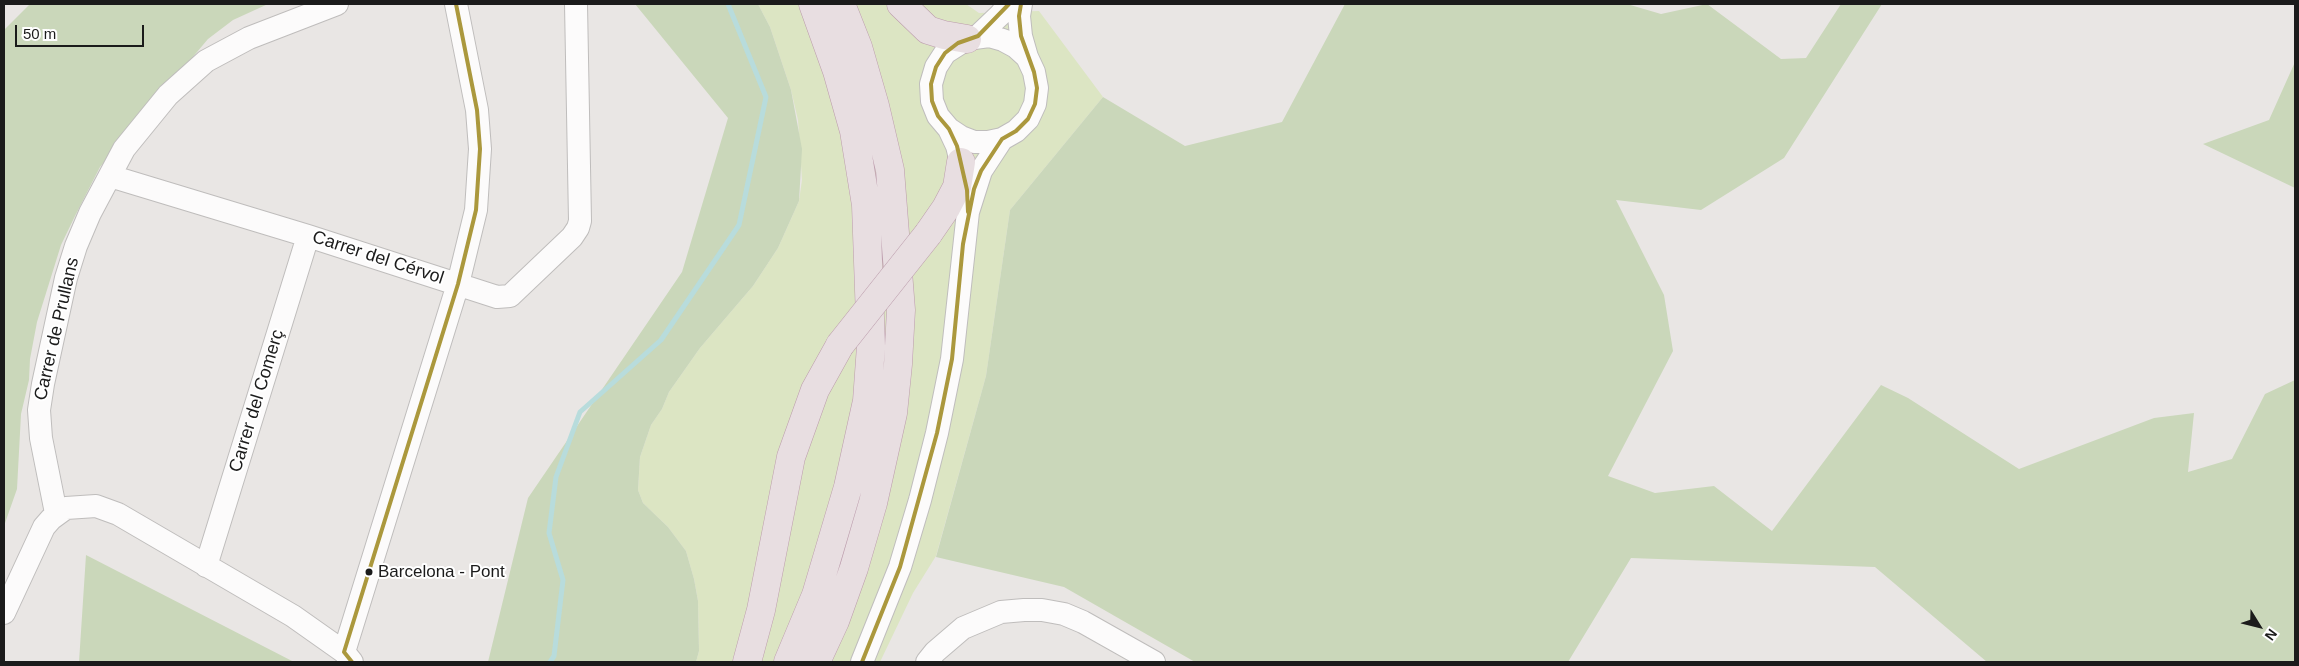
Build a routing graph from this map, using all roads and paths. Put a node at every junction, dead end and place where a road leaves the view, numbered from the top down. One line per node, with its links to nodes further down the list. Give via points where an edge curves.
1 (337, 4): 14 (street, Carrer de Prullans, via 249,38 206,61 181,82 147,119 124,149)
2 (456, 4): 17 (street, via 478,110 480,149 476,210)
3 (576, 4): 17 (street, Carrer del Cérvol, via 578,228 510,296 497,297)
4 (813, 4): 23 (highway, via 852,123 863,187 871,285 871,346 867,402 848,487 816,596)
5 (841, 4): 24 (highway, via 858,47 890,170 901,310 893,413 873,503 838,612)
6 (901, 4): 9 (highway, via 928,30)
7 (1009, 4): 9 (street)
8 (1021, 4): 10 (street, via 1019,16)
9 (972, 37): 10 (street, via 1003,40); 11 (street, via 945,53 931,84 932,101)
10 (1026, 57): 12 (street, via 1034,72 1035,104 1028,119)
11 (949, 130): 12 (street, via 974,142); 13 (street)
12 (1002, 139): 15 (street, via 981,171)
13 (961, 162): 15 (street); 22 (highway, bridge, via 956,187 946,208 840,345 815,390 792,457 761,610)
14 (110, 176): 16 (street, Carrer del Cérvol); 18 (street, Carrer de Prullans, via 90,213 66,278 40,397 41,438)
15 (968, 212): 25 (street, via 952,359 937,434 903,558)
16 (308, 236): 17 (street, Carrer del Cérvol); 19 (street, Carrer del Comerç)
17 (458, 284): 21 (street)
18 (56, 513): 19 (street, via 77,507 107,509); 20 (street, via 44,527)
19 (206, 566): 21 (street, via 293,616)
20 (4, 613)
21 (348, 657)
22 (747, 662)
23 (788, 662)
24 (816, 662)
25 (862, 662)
26 (927, 662): 27 (street, via 950,638 982,618 1001,612 1042,610 1083,622)
27 (1154, 662)

